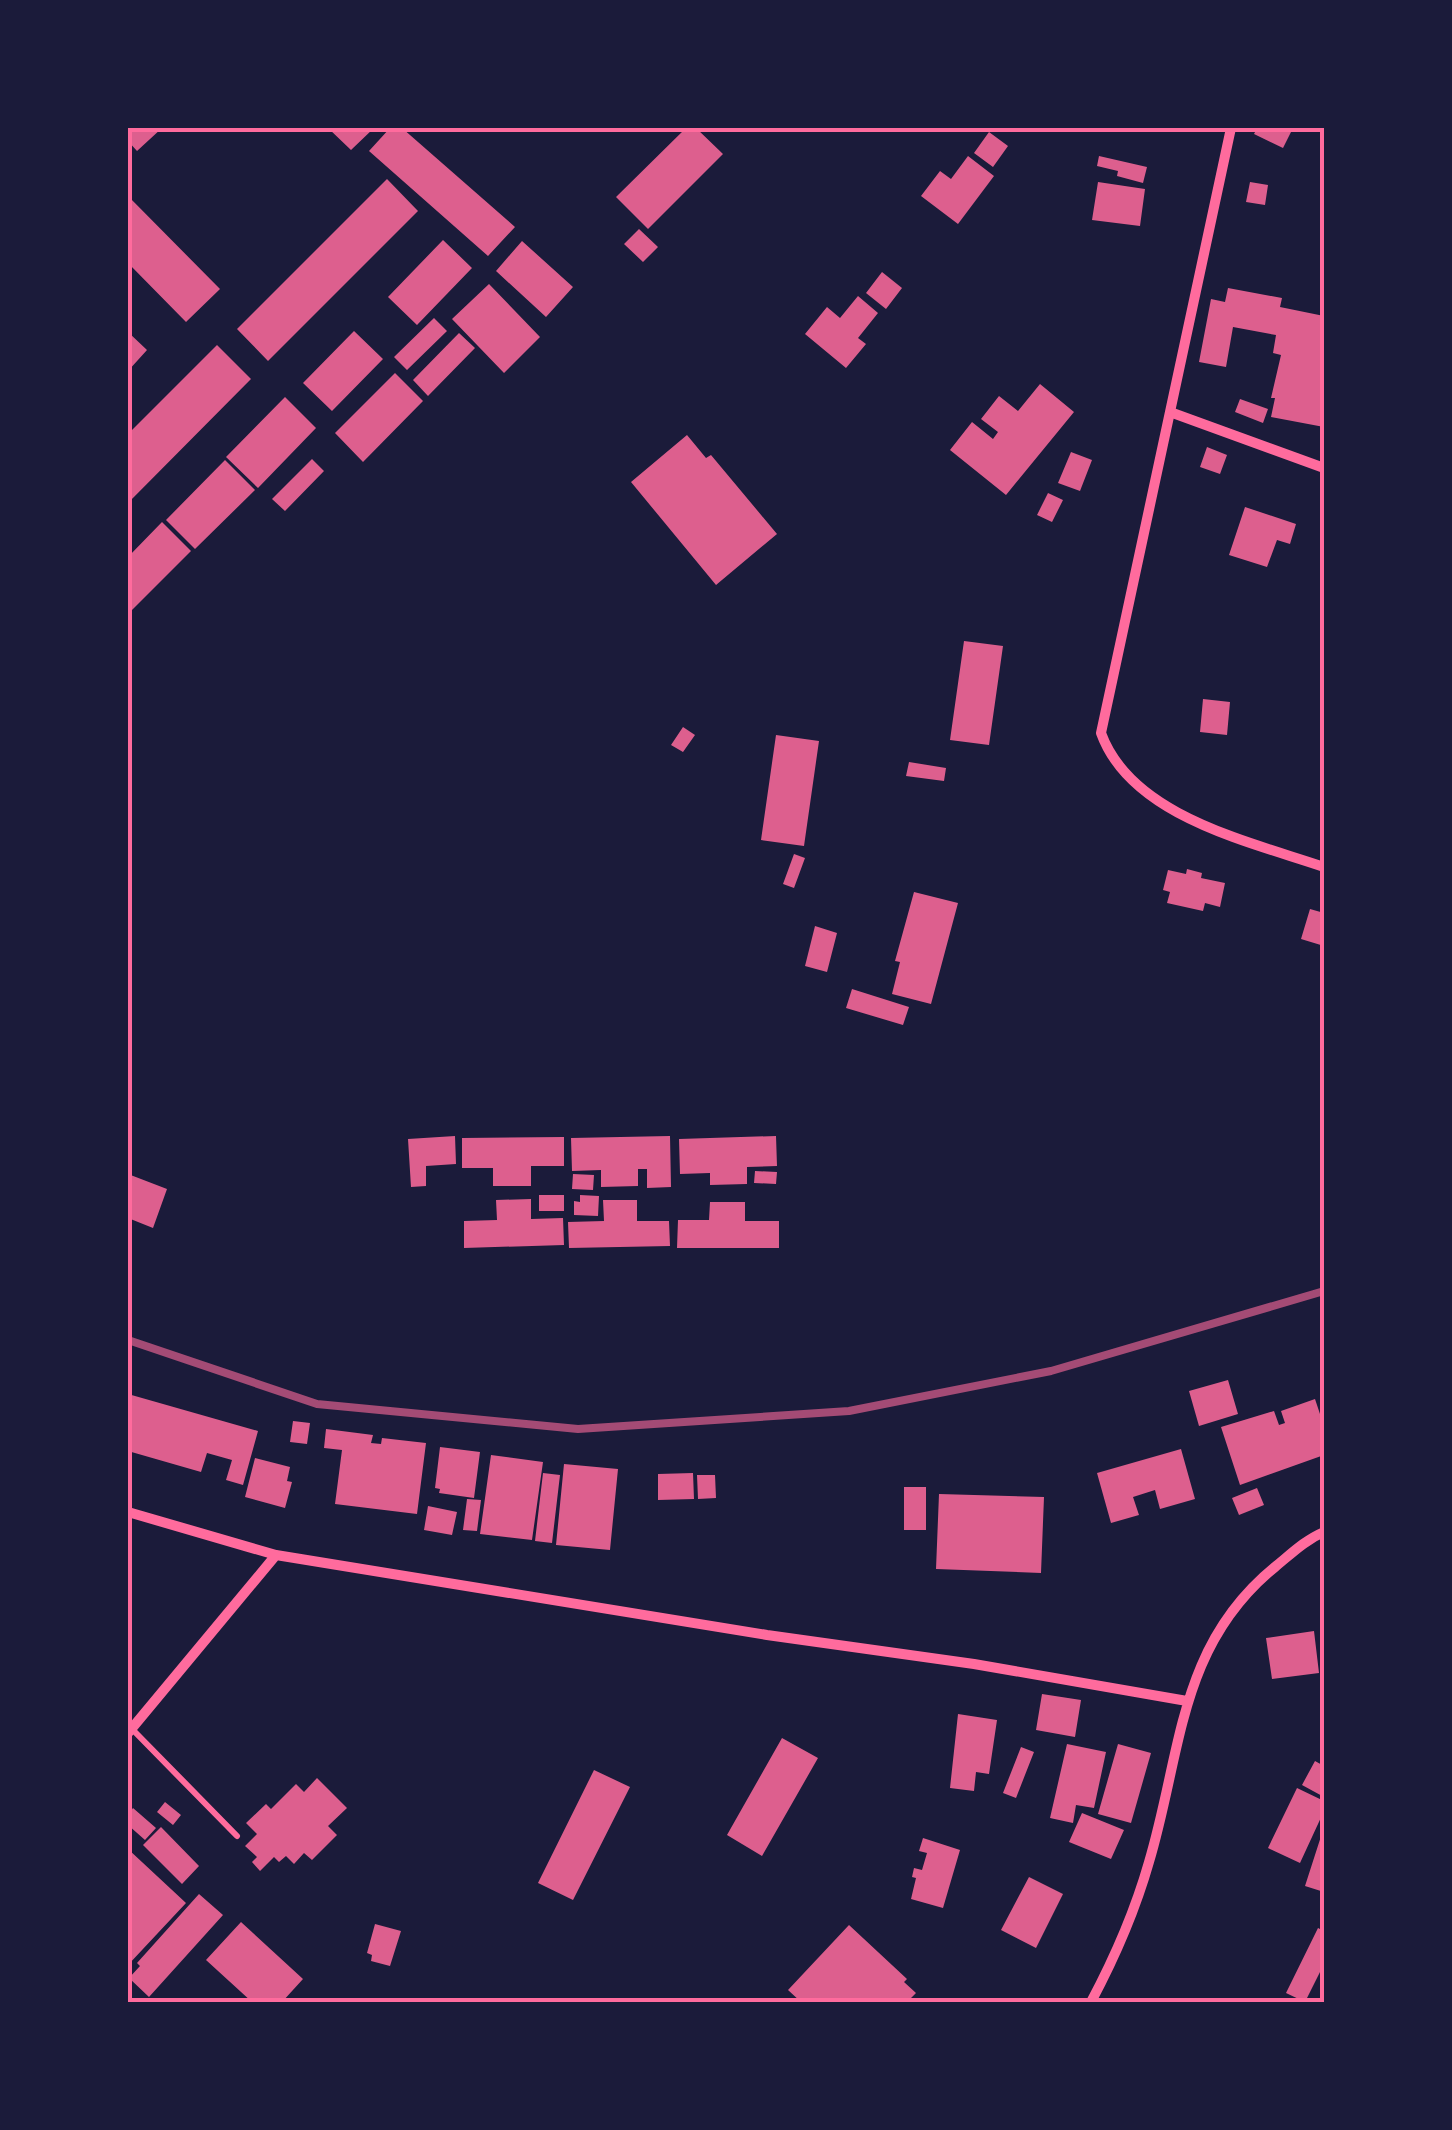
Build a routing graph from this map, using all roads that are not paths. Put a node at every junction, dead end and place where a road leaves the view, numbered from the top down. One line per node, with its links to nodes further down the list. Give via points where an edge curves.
1 (1230, 128): 2 (street)
2 (1170, 412): 3 (street); 4 (street, via 1101,733 1129,780 1176,812)
3 (1324, 468)
4 (1324, 867)
5 (128, 1512): 7 (street)
6 (1324, 1532): 8 (street, via 1248,1589 1209,1644)
7 (276, 1555): 8 (street); 9 (street)
8 (1187, 1701): 11 (street, via 1150,1861 1118,1952)
9 (129, 1731): 10 (lane)
10 (237, 1836)
11 (1091, 2002)

